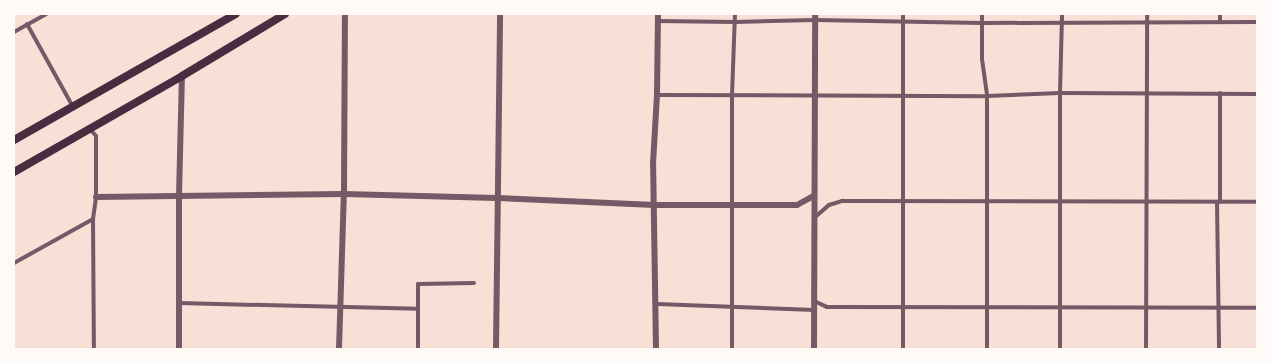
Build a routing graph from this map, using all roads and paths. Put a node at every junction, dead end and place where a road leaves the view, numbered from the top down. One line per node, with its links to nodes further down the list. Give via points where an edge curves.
1 (46, 14): 22 (street)
2 (236, 14): 34 (main road)
3 (285, 14): 24 (main road)
4 (345, 14): 38 (street)
5 (500, 14): 42 (street)
6 (658, 14): 14 (street)
7 (735, 14): 15 (street)
8 (903, 14): 16 (street)
9 (982, 14): 21 (street)
10 (1062, 14): 17 (street)
11 (1147, 14): 18 (street)
12 (1220, 14): 19 (street)
13 (815, 17): 15 (street); 16 (street); 31 (street)
14 (657, 21): 15 (street); 29 (street)
15 (735, 22): 30 (street)
16 (903, 22): 21 (street); 32 (street)
17 (1062, 22): 18 (street); 21 (street); 25 (street)
18 (1147, 22): 19 (street); 26 (street)
19 (1220, 22): 20 (street)
20 (1257, 22)
21 (982, 23): 33 (street, via 982,58)
22 (27, 24): 23 (street); 34 (street)
23 (14, 32)
24 (182, 76): 35 (main road); 39 (street)
25 (1060, 93): 26 (street); 33 (street); 45 (street)
26 (1147, 93): 27 (street); 46 (street)
27 (1220, 93): 28 (street); 47 (street)
28 (1257, 94)
29 (657, 95): 30 (street); 49 (street, via 652,164)
30 (732, 95): 31 (street); 50 (street)
31 (814, 95): 32 (street); 40 (street)
32 (904, 95): 33 (street); 43 (street)
33 (987, 96): 44 (street)
34 (73, 107): 36 (main road)
35 (90, 128): 37 (main road); 41 (street, via 96,136)
36 (14, 140)
37 (14, 172)
38 (344, 194): 39 (street); 42 (street); 65 (street)
39 (179, 196): 41 (street); 56 (street)
40 (813, 196): 50 (street, via 797,205); 52 (street)
41 (96, 197): 51 (street)
42 (497, 198): 49 (street); 72 (street)
43 (904, 202): 44 (street); 52 (street, via 842,201 829,205); 59 (street)
44 (988, 202): 45 (street); 60 (street)
45 (1060, 202): 46 (street); 61 (street)
46 (1147, 202): 47 (street); 62 (street)
47 (1219, 202): 48 (street); 63 (street)
48 (1257, 202)
49 (655, 205): 50 (street); 57 (street)
50 (732, 205): 58 (street)
51 (94, 219): 53 (street); 68 (street)
52 (814, 219): 55 (street)
53 (14, 263)
54 (474, 283): 66 (street, via 418,284)
55 (814, 301): 59 (street, via 827,307); 67 (street)
56 (179, 303): 65 (street); 69 (street)
57 (657, 304): 58 (street); 73 (street)
58 (733, 306): 67 (street); 74 (street)
59 (904, 306): 60 (street); 76 (street)
60 (987, 306): 61 (street); 77 (street)
61 (1060, 307): 62 (street); 78 (street)
62 (1146, 308): 63 (street); 79 (street)
63 (1220, 308): 64 (street); 80 (street)
64 (1257, 308)
65 (339, 309): 66 (street); 70 (street)
66 (418, 309): 71 (street)
67 (814, 310): 75 (street)
68 (94, 349)
69 (179, 349)
70 (339, 349)
71 (418, 349)
72 (496, 349)
73 (656, 349)
74 (732, 349)
75 (814, 349)
76 (903, 349)
77 (987, 349)
78 (1060, 349)
79 (1146, 349)
80 (1219, 349)

